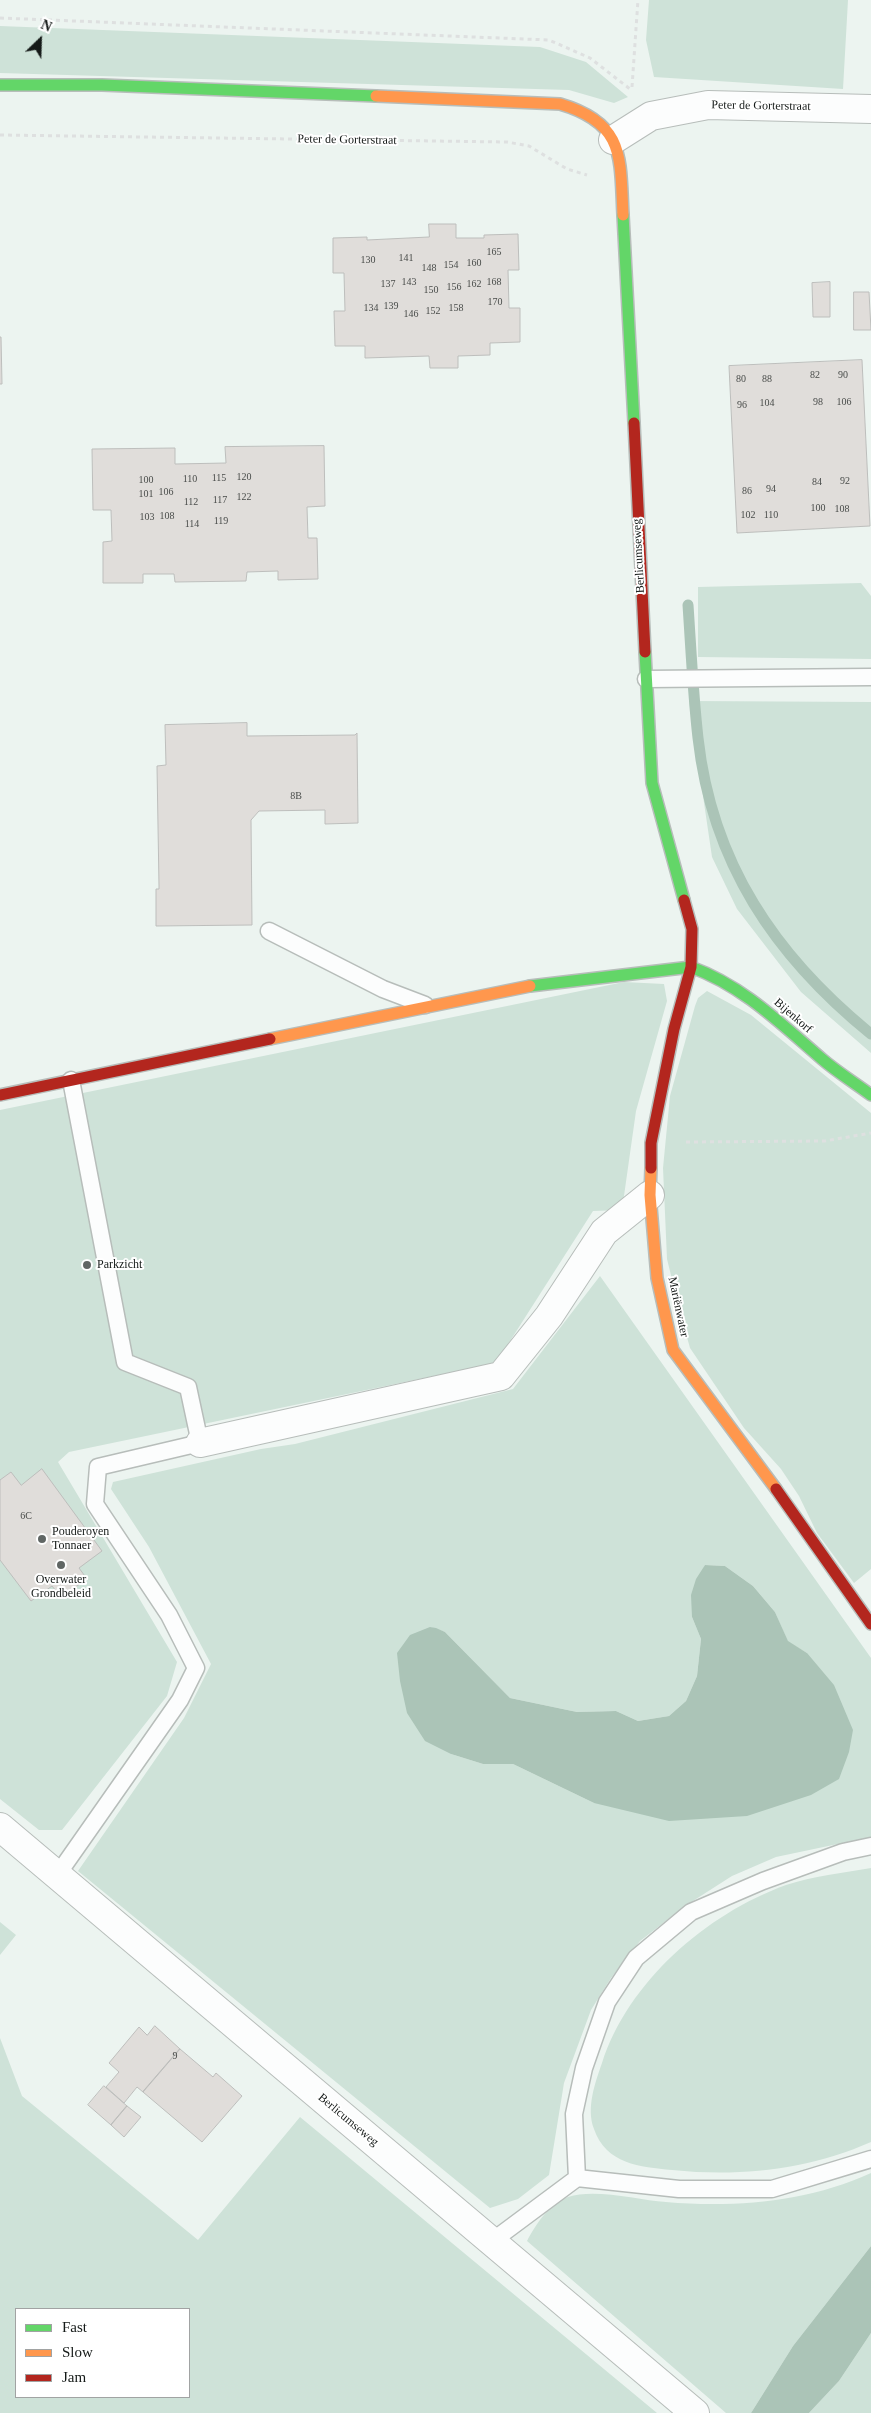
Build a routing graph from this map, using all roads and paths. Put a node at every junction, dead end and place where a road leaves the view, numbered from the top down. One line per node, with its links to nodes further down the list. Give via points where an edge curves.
1 (638, 0): 2 (path, via 632,90 590,58 549,40)
2 (0, 18)
3 (0, 85): 6 (street, via 102,85 560,104 583,110)
4 (871, 109): 6 (street, Peter de Gorterstraat, via 708,104 651,116)
5 (0, 135): 7 (path, Peter de Gorterstraat, via 507,142 529,146 567,169 589,176)
6 (613, 140): 7 (street, Berlicumseweg, via 620,157)
7 (619, 174): 9 (street, Berlicumseweg)
8 (871, 677): 9 (lane)
9 (646, 679): 11 (street, Berlicumseweg, via 652,783 692,929)
10 (269, 931): 12 (lane, via 383,989)
11 (691, 967): 12 (street, via 522,987); 15 (street, Bijenkorf, via 756,1001 824,1060); 17 (street, Mariënwater, via 674,1029)
12 (429, 1006): 13 (street)
13 (71, 1080): 14 (street); 19 (lane, via 125,1362 188,1387)
14 (0, 1095)
15 (871, 1095)
16 (871, 1133): 17 (path, via 825,1141)
17 (651, 1142): 18 (street, Mariënwater)
18 (650, 1195): 19 (street, via 604,1232 548,1316 501,1376); 20 (street, Mariënwater, via 658,1278 673,1350 768,1477)
19 (200, 1443): 23 (lane, via 98,1467 95,1504 169,1614 196,1668 180,1700)
20 (871, 1624)
21 (0, 1827): 23 (street, Berlicumseweg)
22 (871, 1846): 25 (lane, via 843,1852 763,1881 690,1912 636,1958 607,2002 584,2068 574,2114)
23 (58, 1874): 26 (street, Berlicumseweg)
24 (871, 2159): 25 (lane, via 772,2189 679,2189)
25 (577, 2178): 26 (lane)
26 (491, 2242): 27 (street, Berlicumseweg)
27 (695, 2413)

